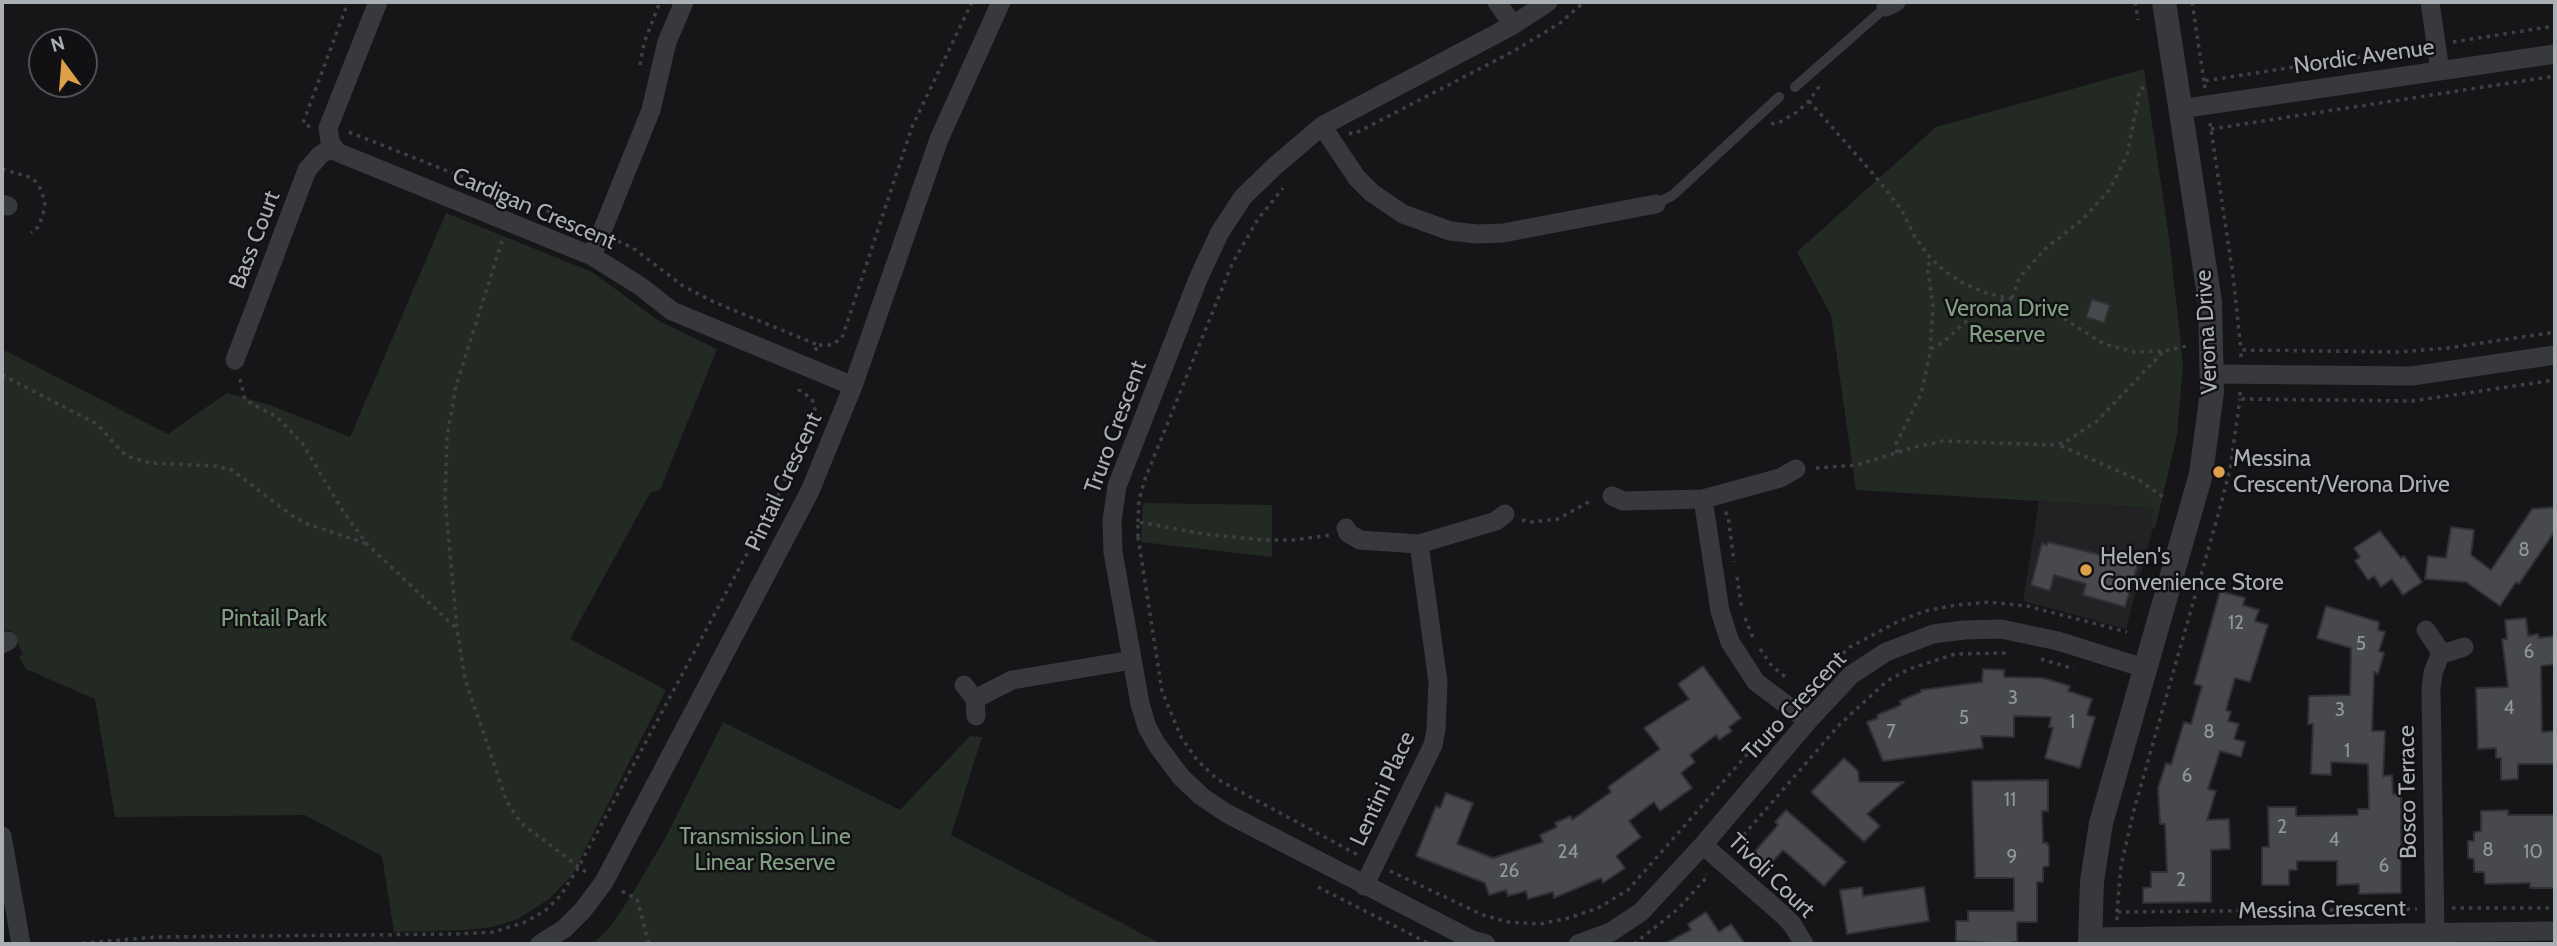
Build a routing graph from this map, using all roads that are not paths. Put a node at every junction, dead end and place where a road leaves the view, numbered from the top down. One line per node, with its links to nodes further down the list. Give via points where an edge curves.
1 (378, 2): 16 (street)
2 (684, 2): 18 (street, via 667,42 651,110)
3 (1002, 2): 22 (street, Pintail Crescent, via 939,139)
4 (1497, 2): 9 (street)
5 (1548, 2): 9 (street, Truro Crescent)
6 (2164, 2): 14 (street, Verona Drive)
7 (2430, 2): 11 (street)
8 (1891, 4): 12 (lane)
9 (1513, 25): 15 (street, Truro Crescent)
10 (2555, 54): 11 (street, Nordic Avenue)
11 (2441, 71): 14 (street, Nordic Avenue)
12 (1795, 86)
13 (1779, 97): 17 (lane, via 1674,195)
14 (2180, 109): 21 (street, Verona Drive, via 2208,286)
15 (1326, 131): 17 (street, via 1357,178 1382,201 1450,231 1503,233); 32 (street, Truro Crescent, via 1258,182 1230,215 1193,292 1116,486 1112,538)
16 (331, 137): 18 (street, Cardigan Crescent, via 345,156); 20 (street, Bass Court, via 307,170)
17 (1656, 204)
18 (592, 256): 22 (street, Cardigan Crescent, via 672,311)
19 (2555, 355): 21 (street, via 2412,376)
20 (235, 360)
21 (2213, 374): 33 (street, Verona Drive, via 2201,474)
22 (853, 386): 43 (street, Pintail Crescent, via 805,501 604,882 564,929)
23 (1796, 469): 25 (street, via 1780,478)
24 (1612, 496): 25 (street, via 1623,501)
25 (1708, 497): 35 (street, via 1720,611 1731,642 1756,682)
26 (1505, 514): 28 (street, via 1496,521)
27 (1347, 530): 28 (street, via 1360,540)
28 (1419, 544): 38 (street, Lentini Place, via 1438,682 1436,730 1433,745)
29 (2426, 630): 31 (street)
30 (2464, 647): 31 (street)
31 (2441, 652): 40 (street, Bosco Terrace, via 2431,689)
32 (1132, 660): 34 (street, via 1012,680); 38 (street, Truro Crescent, via 1147,727 1181,777 1226,813)
33 (2144, 668): 35 (street, Truro Crescent, via 2039,635 2001,629 1947,632 1905,644 1873,660); 41 (street, Verona Drive, via 2101,823 2092,881)
34 (972, 700)
35 (1801, 716): 37 (street, Truro Crescent)
36 (2, 836): 42 (street)
37 (1710, 851): 45 (street, Truro Crescent, via 1641,912 1611,932); 46 (street, Tivoli Court, via 1792,924)
38 (1364, 886): 44 (street, Truro Crescent)
39 (2555, 931): 40 (street, Messina Crescent)
40 (2435, 933): 41 (street, Messina Crescent)
41 (2090, 941)
42 (21, 944)
43 (540, 944)
44 (1486, 944)
45 (1578, 944)
46 (1804, 944)

